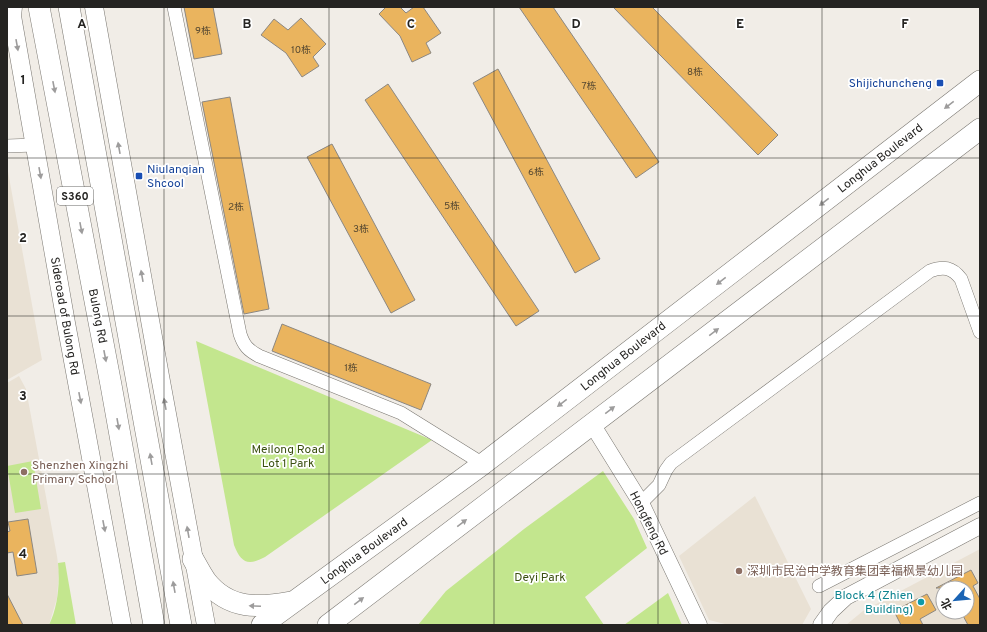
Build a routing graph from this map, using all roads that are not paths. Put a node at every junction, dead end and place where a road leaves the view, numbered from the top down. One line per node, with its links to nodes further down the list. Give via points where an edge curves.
1 (13, 7): 8 (main road, Sideroad of Bulong Rd, one-way to 8, via 12,16)
2 (39, 7): 20 (main road, Bulong Rd / S360, one-way to 20)
3 (69, 7): 21 (main road, S360, one-way to 3)
4 (94, 7): 16 (main road, one-way to 4)
5 (174, 7): 12 (street, via 243,344 259,356 401,413)
6 (980, 81): 12 (main road, Longhua Boulevard, one-way to 12)
7 (980, 129): 11 (main road, one-way to 7)
8 (34, 145): 9 (street); 19 (main road, Sideroad of Bulong Rd, one-way to 19)
9 (7, 146)
10 (980, 332): 13 (street, via 961,279 956,272 944,268 930,271 671,463 659,485)
11 (592, 424): 13 (street, Hongfeng Rd); 24 (main road, one-way to 11)
12 (483, 464): 18 (main road, Longhua Boulevard)
13 (641, 503): 25 (street, Hongfeng Rd)
14 (980, 503): 17 (street)
15 (980, 526): 26 (street, via 846,597)
16 (193, 559): 18 (main road, one-way to 16, via 252,606 233,601 205,580); 22 (main road)
17 (819, 586)
18 (294, 602): 23 (main road, Longhua Boulevard)
19 (122, 625)
20 (154, 625)
21 (181, 625)
22 (206, 625)
23 (262, 625)
24 (328, 625)
25 (699, 625)
26 (821, 625)

